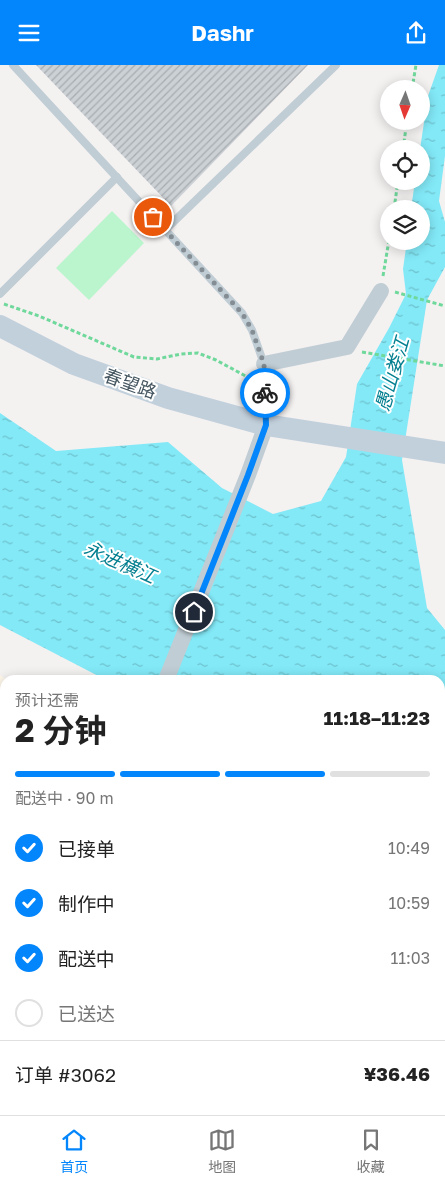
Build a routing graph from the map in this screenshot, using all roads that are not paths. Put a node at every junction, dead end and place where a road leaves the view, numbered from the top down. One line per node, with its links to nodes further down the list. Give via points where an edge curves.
1 (13, 65): 3 (lane)
2 (336, 65): 4 (lane)
3 (117, 177): 4 (lane); 6 (lane)
4 (165, 230): 8 (lane, via 242,313)
5 (381, 291): 8 (street, via 347,347)
6 (0, 295)
7 (0, 326): 9 (street, 春望路, via 74,364 168,398)
8 (264, 364): 9 (lane)
9 (266, 425): 10 (street, 春望路); 11 (street)
10 (445, 453)
11 (168, 675)

